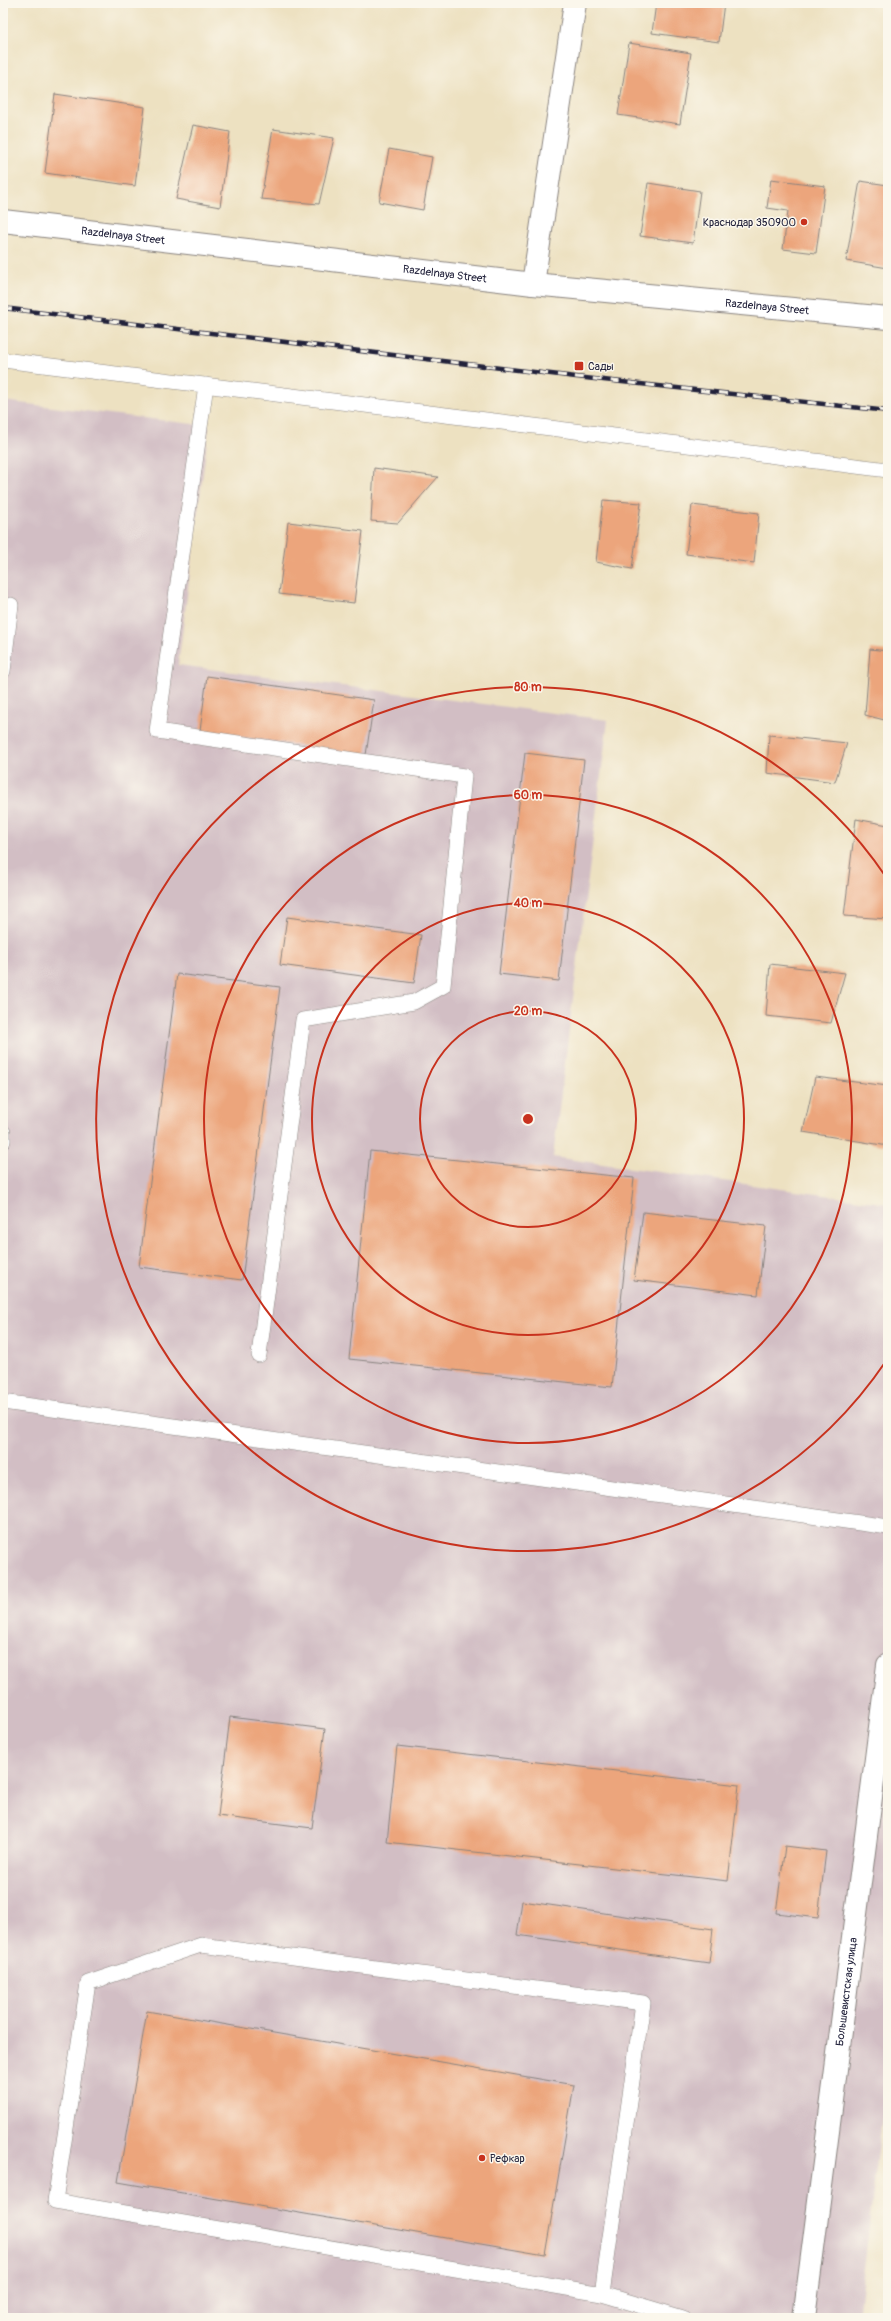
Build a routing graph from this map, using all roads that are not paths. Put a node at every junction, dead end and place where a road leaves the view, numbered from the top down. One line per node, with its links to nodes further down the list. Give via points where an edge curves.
1 (575, 3): 3 (street)
2 (3, 221): 3 (street, Razdelnaya Street)
3 (533, 284): 4 (street, Razdelnaya Street)
4 (888, 318)
5 (3, 360): 6 (lane)
6 (206, 385): 7 (lane); 12 (lane, via 157,731 464,776 443,986 414,1002 303,1020)
7 (888, 470)
8 (11, 605): 9 (lane)
9 (3, 671)
10 (3, 1132): 11 (lane)
11 (3, 1141)
12 (259, 1355)
13 (3, 1402): 14 (lane)
14 (888, 1527)
15 (888, 1665): 18 (street, Большевистская улица)
16 (602, 2294): 16 (lane, via 643,2003 201,1945 88,1983 55,2201); 17 (lane)
17 (683, 2318)
18 (804, 2318)

